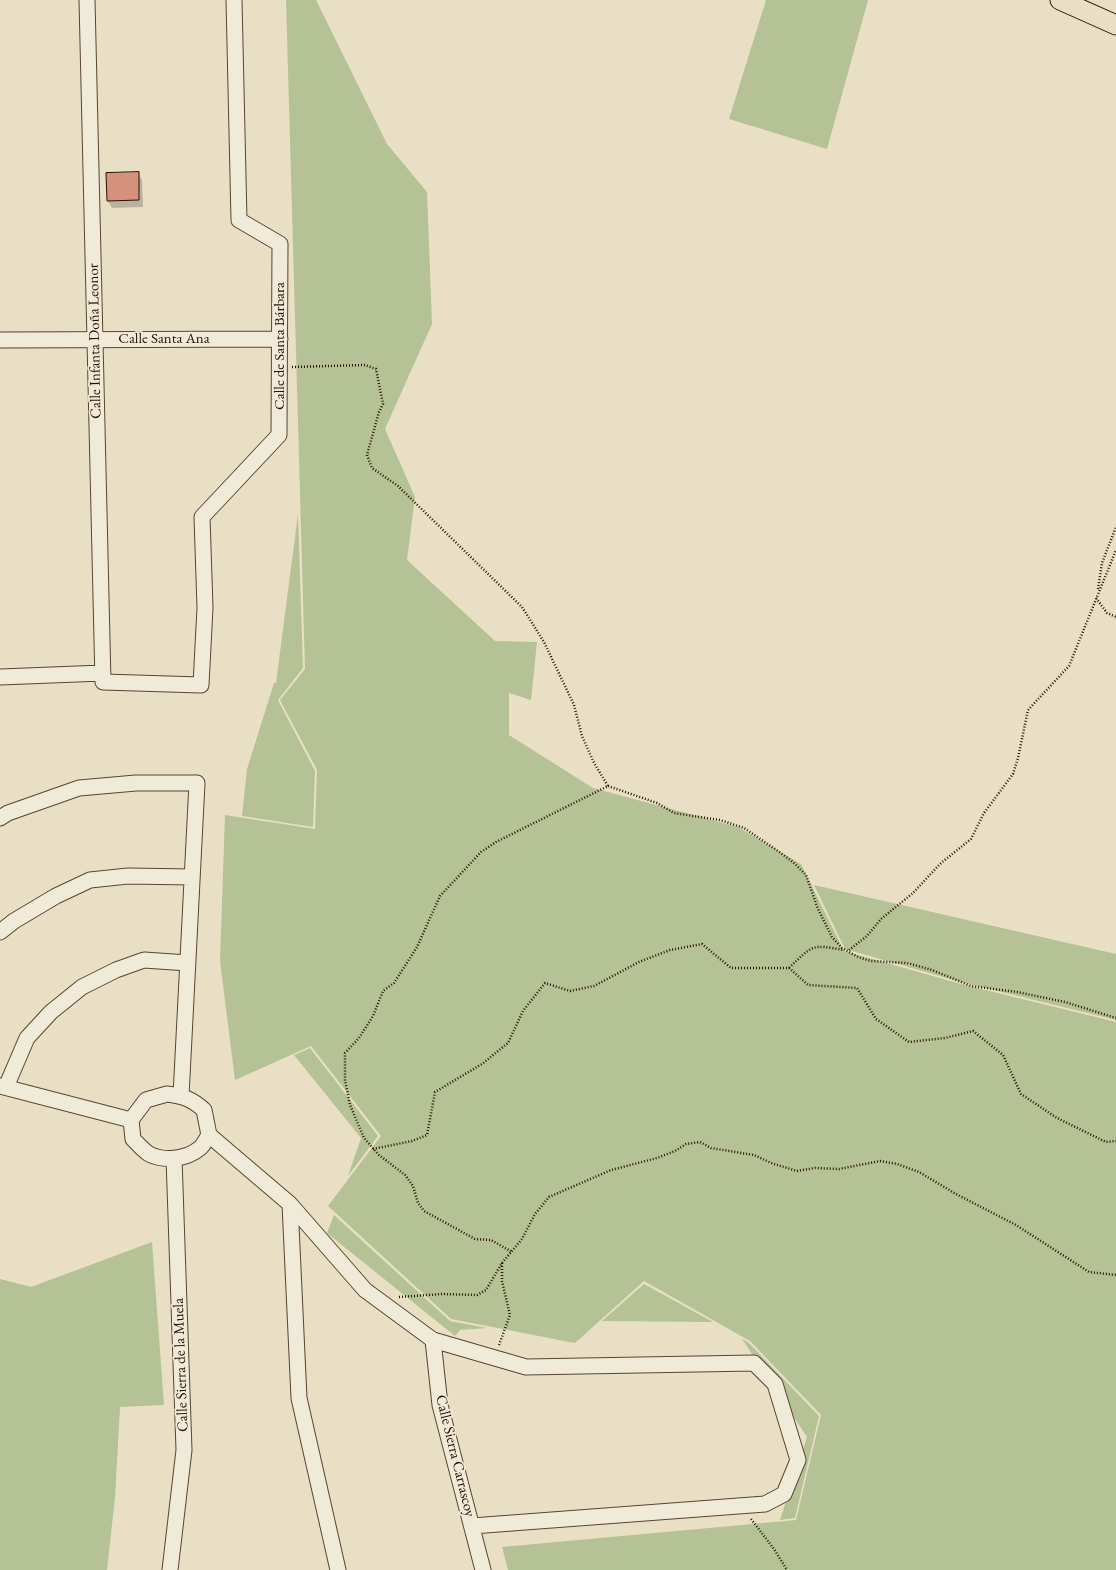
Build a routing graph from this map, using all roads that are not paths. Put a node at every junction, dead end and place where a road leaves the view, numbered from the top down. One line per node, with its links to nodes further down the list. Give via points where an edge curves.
1 (87, 0): 5 (street, Calle Infanta Doña Leonor)
2 (234, 0): 6 (street, Calle de Santa Bárbara, via 239,220 280,244)
3 (1070, 2): 4 (main road)
4 (1116, 25)
5 (94, 339): 6 (street, Calle Santa Ana); 7 (street, Calle Santa Ana); 9 (street, Calle Infanta Doña Leonor)
6 (280, 339): 9 (street, Calle de Santa Bárbara, via 279,434 202,517 205,608 201,685)
7 (0, 340)
8 (0, 677): 9 (street)
9 (103, 677)
10 (0, 818): 11 (street, via 79,788 136,783 196,783)
11 (192, 877): 12 (street, via 128,876 90,880 56,896); 13 (street)
12 (0, 932)
13 (188, 963): 14 (street, via 144,960 116,970 82,987 51,1012 27,1038); 15 (street)
14 (3, 1087): 16 (street)
15 (181, 1096): 16 (street, via 166,1094 146,1100); 17 (street, via 192,1099 204,1110)
16 (131, 1120): 18 (street, via 132,1139 149,1154)
17 (209, 1135): 18 (street, via 201,1147 191,1154); 19 (street)
18 (174, 1158): 22 (street, Calle Sierra de la Muela, via 184,1450)
19 (290, 1204): 20 (street, via 365,1290); 23 (street, via 299,1398)
20 (433, 1340): 21 (street, Calle Sierra Carrascoy, via 440,1404); 21 (street, via 526,1367 754,1363 775,1384 798,1460 784,1494 765,1504)
21 (472, 1526): 24 (street, Calle Sierra Carrascoy)
22 (170, 1570)
23 (338, 1570)
24 (483, 1570)

